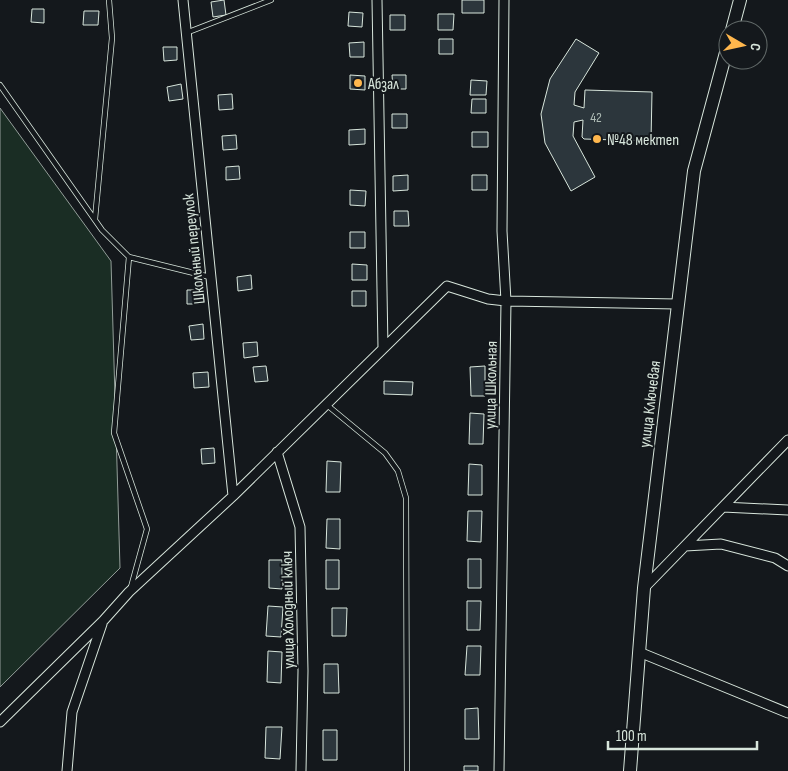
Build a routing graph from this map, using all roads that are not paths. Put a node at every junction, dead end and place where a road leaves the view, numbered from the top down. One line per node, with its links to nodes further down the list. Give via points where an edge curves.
1 (109, 0): 11 (lane, via 112,38)
2 (183, 0): 8 (street, Школьный переулок)
3 (271, 0): 8 (lane)
4 (377, 0): 16 (street)
5 (504, 0): 14 (street, улица Школьная, via 502,231)
6 (740, 0): 7 (street)
7 (735, 20)
8 (186, 33): 13 (street, Школьный переулок)
9 (721, 70): 15 (street, улица Ключевая, via 694,171)
10 (0, 85): 11 (lane)
11 (94, 219): 12 (lane)
12 (129, 257): 13 (lane); 26 (lane, via 114,433 147,529)
13 (210, 277): 20 (street, Школьный переулок)
14 (506, 301): 15 (street); 16 (street, via 488,299 448,286); 34 (street, улица Школьная)
15 (677, 304): 25 (street, улица Ключевая)
16 (383, 348): 17 (street)
17 (326, 404): 19 (street); 33 (lane, via 385,453 398,471 406,498)
18 (788, 440): 21 (street)
19 (278, 452): 20 (street); 32 (street, улица Холодный ключ, via 300,527)
20 (233, 496): 26 (street)
21 (723, 507): 22 (street); 23 (street)
22 (788, 510)
23 (685, 546): 24 (street, via 721,544 775,558); 25 (street)
24 (788, 566)
25 (644, 588): 28 (street, улица Ключевая)
26 (129, 592): 27 (street)
27 (103, 621): 30 (street); 31 (street, via 72,712)
28 (639, 652): 29 (street); 35 (street, улица Ключевая)
29 (788, 712)
30 (0, 722)
31 (66, 771)
32 (302, 771)
33 (407, 771)
34 (499, 771)
35 (630, 771)

